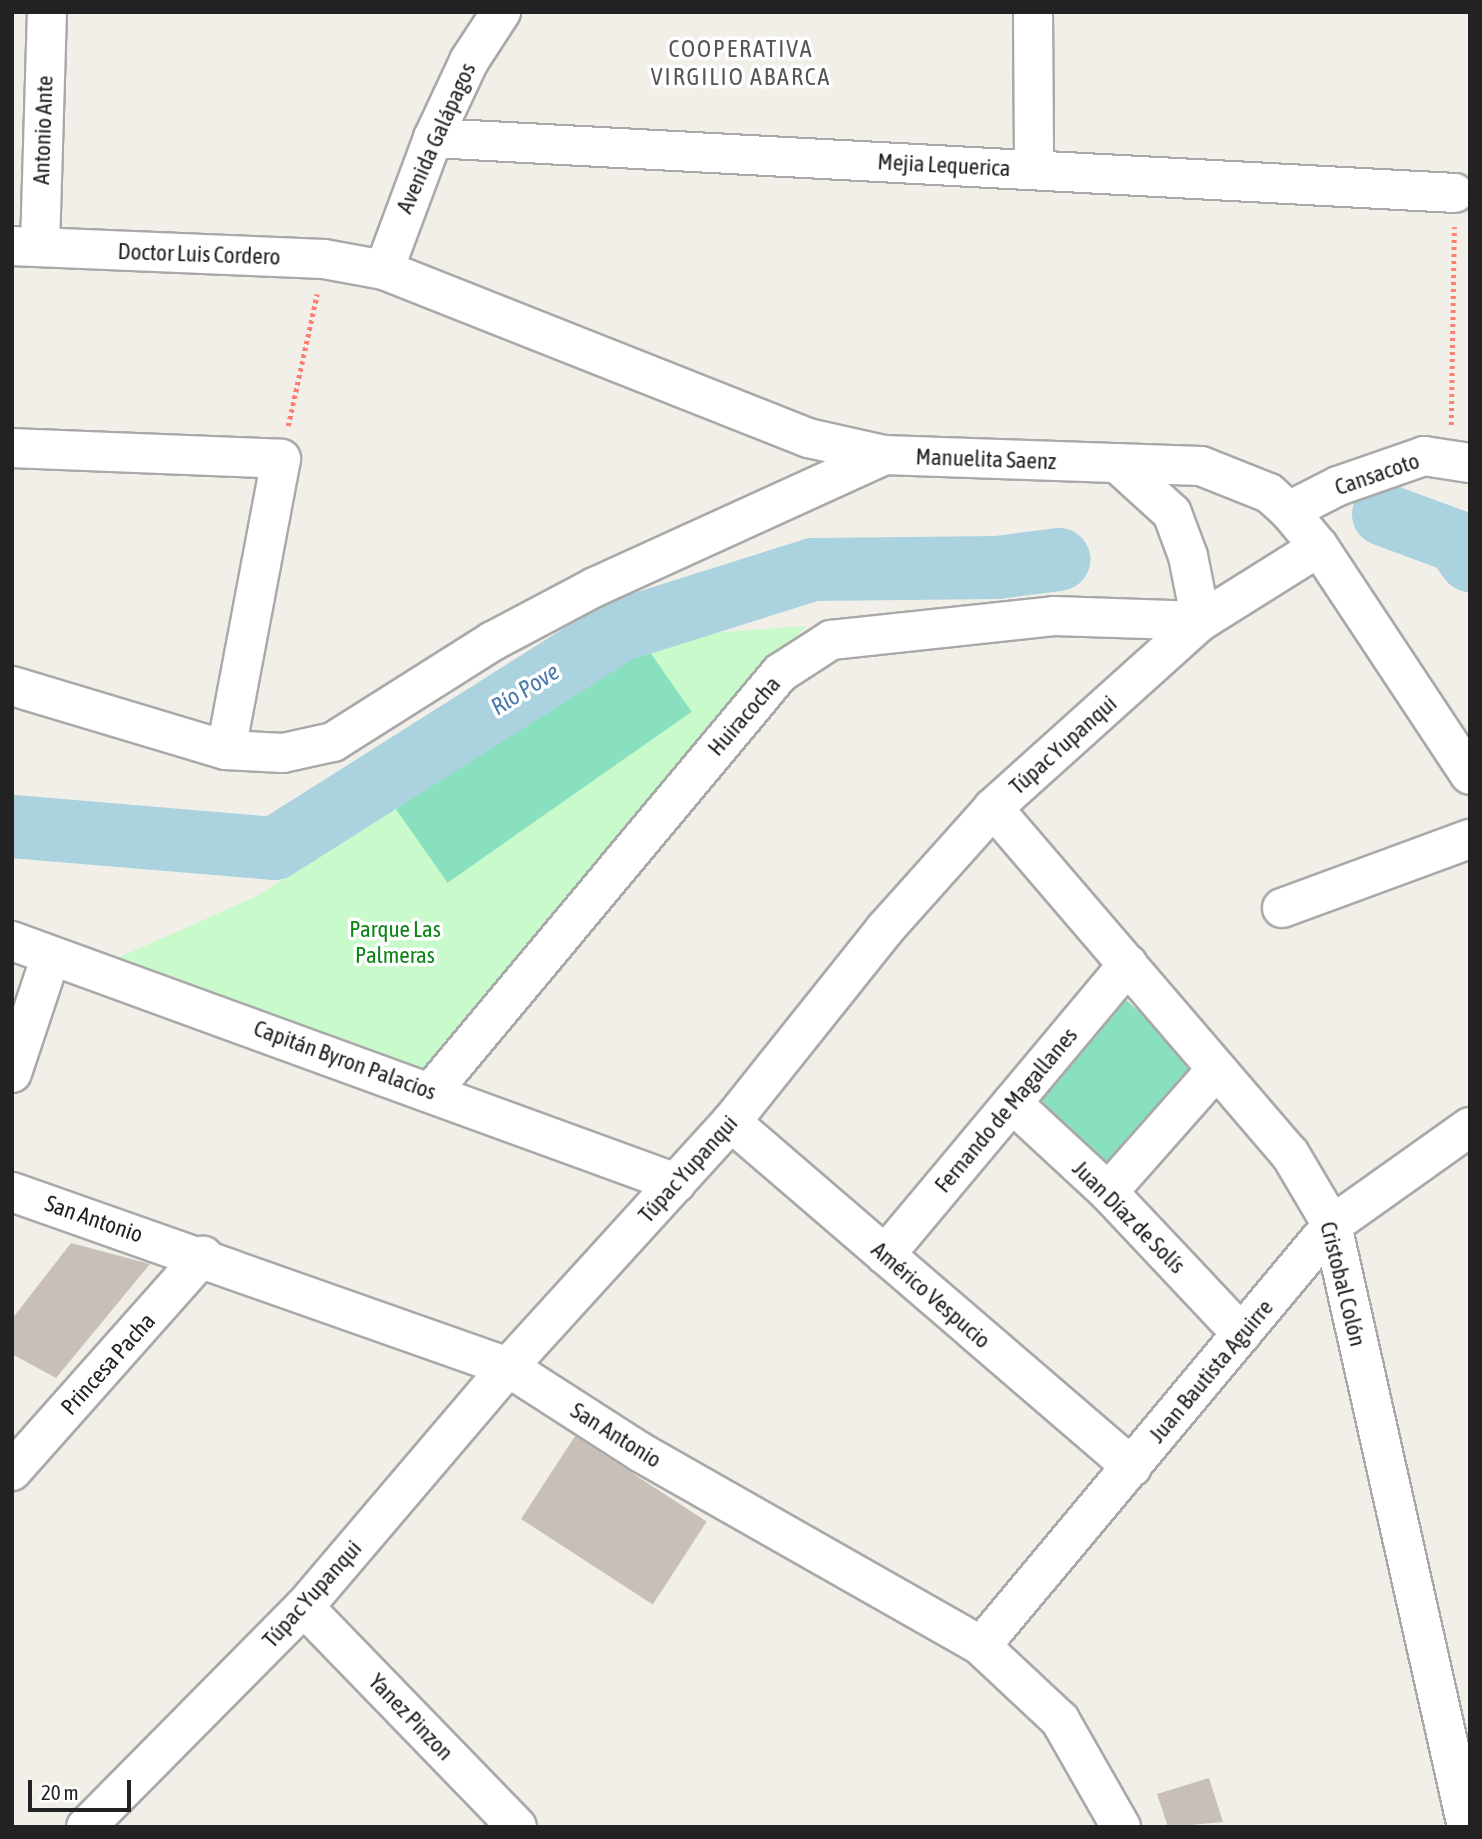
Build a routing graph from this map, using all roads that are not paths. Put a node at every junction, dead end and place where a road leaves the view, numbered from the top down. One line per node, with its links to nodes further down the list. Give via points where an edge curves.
1 (47, 12): 7 (street, Antonio Ante)
2 (501, 12): 4 (street, Avenida Galápagos, via 469,61)
3 (1033, 12): 5 (street)
4 (433, 138): 5 (street, Mejia Lequerica); 8 (street, Avenida Galápagos)
5 (1034, 170): 6 (street, Mejia Lequerica)
6 (1455, 193)
7 (26, 247): 8 (street, Doctor Luis Cordero, via 324,259)
8 (384, 270): 10 (street, Manuelita Saenz, via 808,438)
9 (12, 448): 17 (street, via 281,459)
10 (884, 455): 12 (street, Manuelita Saenz); 17 (street, via 595,587 493,641 333,741 283,753)
11 (1460, 460): 13 (street, Cansacoto, via 1412,460 1338,486)
12 (1117, 463): 13 (street, Manuelita Saenz, via 1201,466 1269,494); 15 (street, via 1172,513 1188,556)
13 (1289, 511): 14 (street, Manuelita Saenz)
14 (1319, 547): 15 (street, Túpac Yupanqui); 18 (street, Manuelita Saenz)
15 (1201, 621): 19 (street, Túpac Yupanqui); 27 (street, Huiracocha, via 1054,616 831,640 780,673)
16 (12, 686): 17 (street)
17 (226, 750)
18 (1470, 775)
19 (993, 808): 24 (street, Cristobal Colón); 29 (street, Túpac Yupanqui, via 885,929)
20 (1470, 839): 21 (street)
21 (1282, 908)
22 (12, 941): 23 (street, Capitán Byron Palacios)
23 (51, 956): 26 (street); 27 (street, Capitán Byron Palacios)
24 (1128, 964): 25 (street, Cristobal Colón); 28 (street, Fernando de Magallanes)
25 (1217, 1069): 33 (street); 34 (street, Cristobal Colón, via 1290,1154)
26 (12, 1073)
27 (432, 1091): 31 (street, Capitán Byron Palacios)
28 (1012, 1103): 33 (street, Juan Díaz de Solís); 35 (street, Fernando de Magallanes)
29 (731, 1122): 31 (street, Túpac Yupanqui); 35 (street, Américo Vespucio)
30 (1470, 1128): 34 (street, Juan Bautista Aguirre)
31 (676, 1183): 38 (street, Túpac Yupanqui)
32 (12, 1192): 36 (street, San Antonio)
33 (1108, 1192): 37 (street, Juan Díaz de Solís)
34 (1332, 1225): 37 (street, Juan Bautista Aguirre); 46 (street, Cristobal Colón)
35 (885, 1255): 39 (street, Américo Vespucio)
36 (203, 1256): 38 (street, San Antonio); 40 (street, Princesa Pacha)
37 (1242, 1334): 39 (street, Juan Bautista Aguirre)
38 (508, 1367): 41 (street, Túpac Yupanqui); 42 (street, San Antonio, via 640,1452)
39 (1132, 1468): 42 (street, Juan Bautista Aguirre)
40 (12, 1471)
41 (304, 1607): 43 (street, Yanez Pinzon); 44 (street, Túpac Yupanqui)
42 (981, 1646): 45 (street, San Antonio, via 1060,1720)
43 (502, 1822)
44 (86, 1827)
45 (1121, 1827)
46 (1467, 1827)

